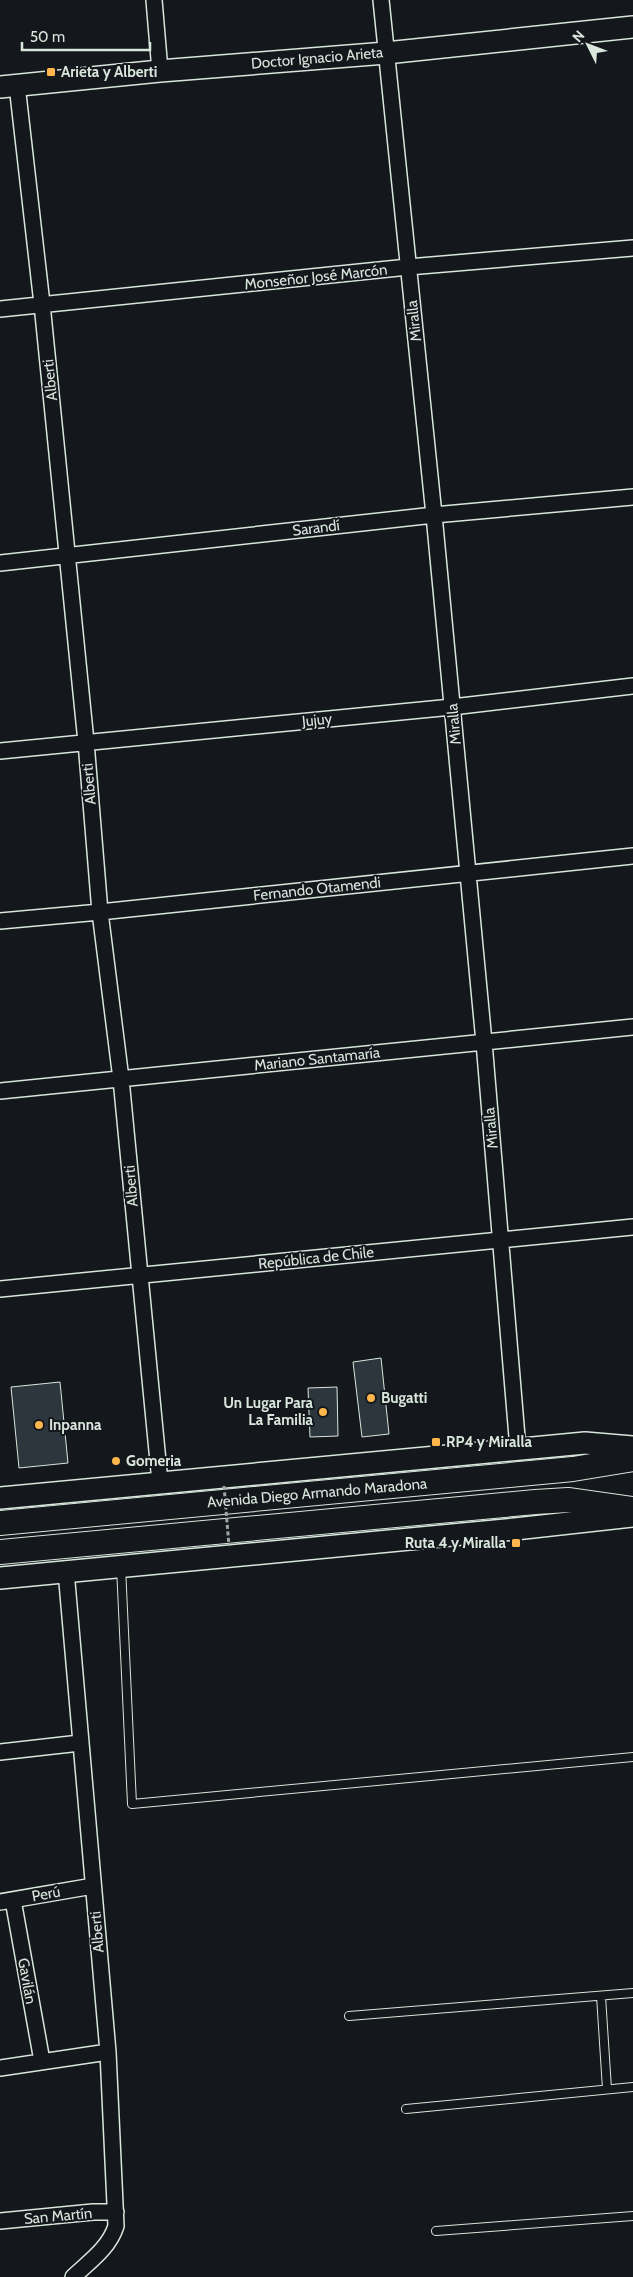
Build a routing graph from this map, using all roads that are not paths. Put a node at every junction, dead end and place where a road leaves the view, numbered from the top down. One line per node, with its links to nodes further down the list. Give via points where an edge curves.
1 (154, 0): 5 (street)
2 (381, 0): 4 (street, Miralla)
3 (633, 26): 4 (street, Doctor Ignacio Arieta)
4 (386, 53): 5 (street, Doctor Ignacio Arieta); 8 (street, Miralla)
5 (160, 71): 6 (street, Doctor Ignacio Arieta)
6 (8, 86): 9 (street, Alberti)
7 (633, 248): 8 (street, Monseñor José Marcón)
8 (408, 268): 9 (street, Monseñor José Marcón); 12 (street, Miralla)
9 (42, 304): 10 (street, Monseñor José Marcón); 13 (street, Alberti)
10 (0, 309)
11 (633, 496): 12 (street, Sarandí)
12 (434, 515): 13 (street, Sarandí); 16 (street, Miralla)
13 (68, 557): 14 (street, Sarandí); 17 (street, Alberti)
14 (0, 563)
15 (633, 686): 16 (street, Jujuy)
16 (452, 707): 17 (street, Jujuy); 20 (street, Miralla)
17 (86, 742): 18 (street, Jujuy); 21 (street, Alberti)
18 (0, 751)
19 (633, 856): 20 (street, Fernando Otamendi)
20 (466, 874): 21 (street, Fernando Otamendi); 24 (street, Miralla)
21 (100, 912): 22 (street, Fernando Otamendi); 25 (street, Alberti)
22 (0, 921)
23 (633, 1027): 24 (street, Mariano Santamaría)
24 (484, 1042): 25 (street, Mariano Santamaría); 28 (street, Miralla)
25 (121, 1079): 26 (street, Mariano Santamaría); 29 (street, Alberti)
26 (0, 1090)
27 (633, 1226): 28 (street, República de Chile)
28 (501, 1239): 29 (street, República de Chile); 32 (street, Miralla)
29 (139, 1276): 30 (street, República de Chile); 34 (street, Alberti)
30 (0, 1289)
31 (633, 1446): 32 (street, Avenida Diego Armando Maradona, via 585,1443)
32 (518, 1449): 34 (street, Avenida Diego Armando Maradona)
33 (633, 1459): 38 (main road, Avenida Diego Armando Maradona, via 563,1470)
34 (160, 1482): 35 (street, Avenida Diego Armando Maradona)
35 (0, 1498)
36 (633, 1509): 39 (main road, Avenida Diego Armando Maradona, via 568,1500 536,1502)
37 (633, 1516): 40 (street)
38 (0, 1523)
39 (0, 1552)
40 (121, 1567): 41 (street); 45 (lane, via 132,1804)
41 (66, 1571): 42 (street); 43 (street, Alberti)
42 (0, 1578)
43 (80, 1743): 44 (street); 46 (street, Alberti)
44 (0, 1752)
45 (633, 1757)
46 (93, 1886): 47 (street, Perú); 51 (street, Alberti)
47 (6, 1901): 52 (street, Gavilán)
48 (633, 1993): 49 (lane)
49 (601, 1996): 50 (lane); 55 (lane)
50 (349, 2016)
51 (108, 2052): 52 (street); 57 (street, Alberti)
52 (42, 2061): 53 (street)
53 (0, 2068)
54 (633, 2087): 55 (lane)
55 (608, 2090): 56 (lane)
56 (406, 2109)
57 (116, 2212): 59 (street, San Martín); 61 (street, Alberti, via 112,2238)
58 (633, 2216): 60 (lane)
59 (0, 2221)
60 (436, 2231)
61 (73, 2277)

